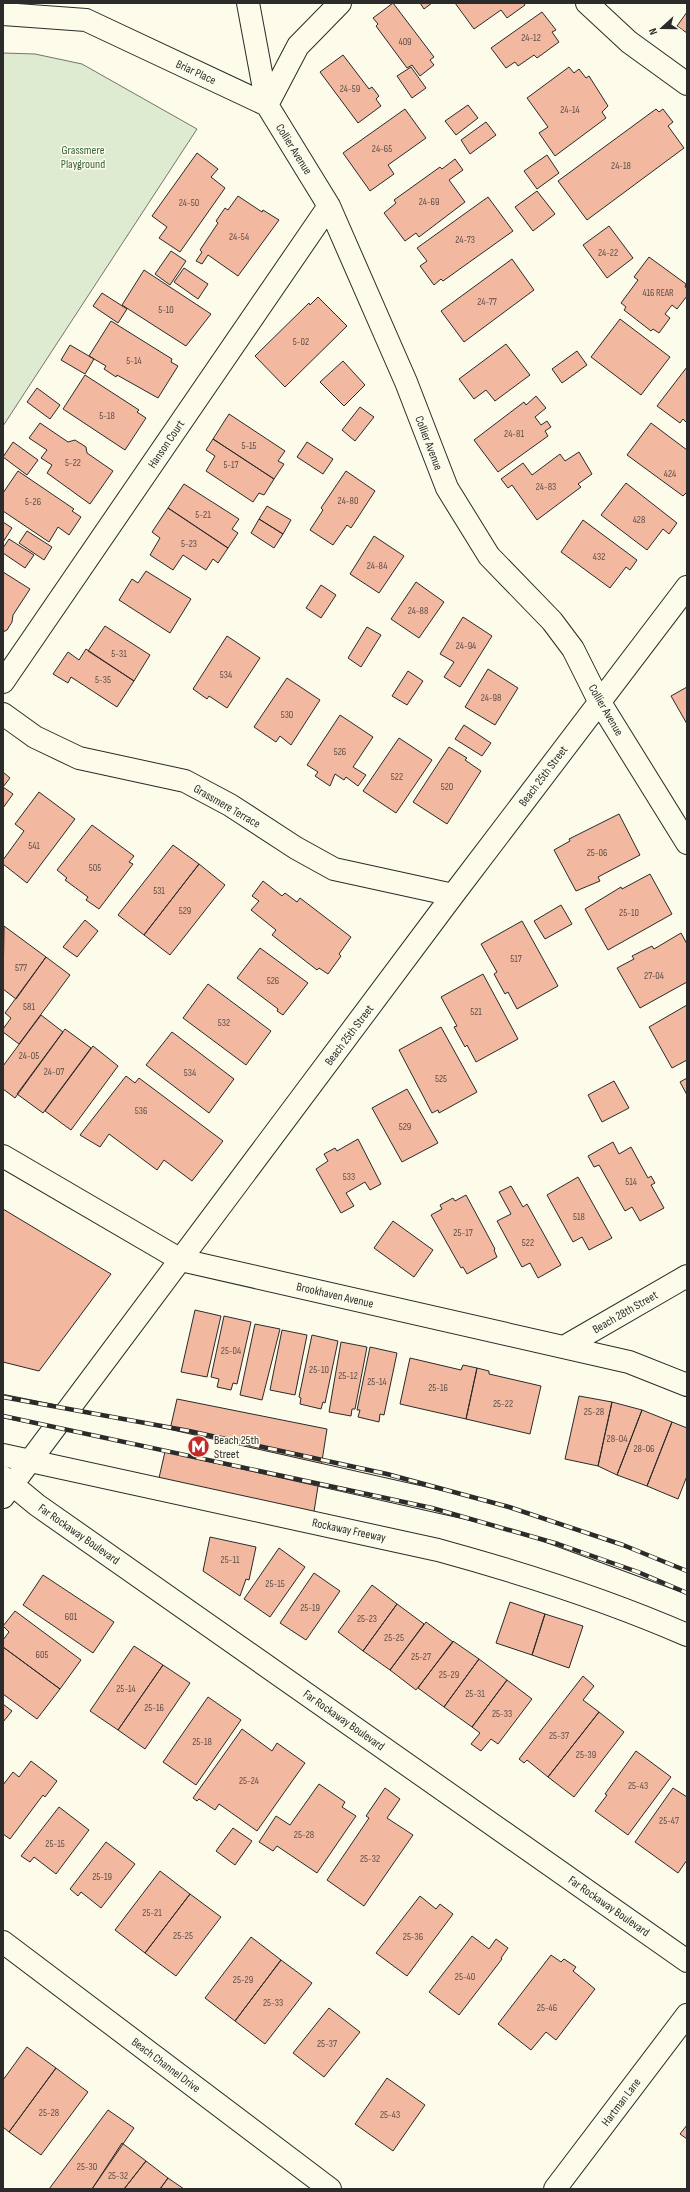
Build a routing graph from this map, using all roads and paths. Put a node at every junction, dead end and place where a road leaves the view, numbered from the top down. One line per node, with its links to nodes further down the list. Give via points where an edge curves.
1 (248, 3): 6 (street, Collier Avenue)
2 (340, 3): 6 (street, via 298,46)
3 (587, 3): 5 (street, via 629,42)
4 (3, 14): 6 (street, Briar Place, via 86,20)
5 (687, 84)
6 (267, 105): 7 (street, Collier Avenue)
7 (329, 206): 9 (street, Hanson Court); 10 (street, Collier Avenue, via 406,382 447,488 489,556 552,621 573,649)
8 (687, 587): 10 (street, Beach 25th Street)
9 (3, 682)
10 (599, 701): 12 (street, Collier Avenue); 13 (street, Beach 25th Street)
11 (3, 714): 13 (street, Grassmere Terrace, via 35,737 79,758 186,782 230,805 296,848 334,869)
12 (687, 843)
13 (453, 896): 15 (street, Beach 25th Street)
14 (3, 1156): 15 (street, Brookhaven Avenue)
15 (181, 1260): 17 (street, Brookhaven Avenue); 20 (street, Beach 25th Street)
16 (687, 1276): 17 (street, Beach 28th Street)
17 (564, 1347): 18 (street, Brookhaven Avenue, via 629,1362)
18 (687, 1385)
19 (3, 1406): 20 (street)
20 (62, 1417): 22 (street, Beach 25th Street); 24 (street, via 481,1511 547,1531)
21 (3, 1455): 22 (street, Rockaway Freeway)
22 (29, 1461): 23 (street, Beach 25th Street); 25 (street, Rockaway Freeway, via 438,1550 486,1563 581,1595)
23 (6, 1486): 27 (street, Far Rockaway Boulevard, via 37,1505)
24 (687, 1582)
25 (687, 1636)
26 (3, 1942): 29 (street, Beach Channel Drive)
27 (687, 1961)
28 (687, 2015): 30 (street, Hartman Lane)
29 (330, 2189)
30 (555, 2189)

